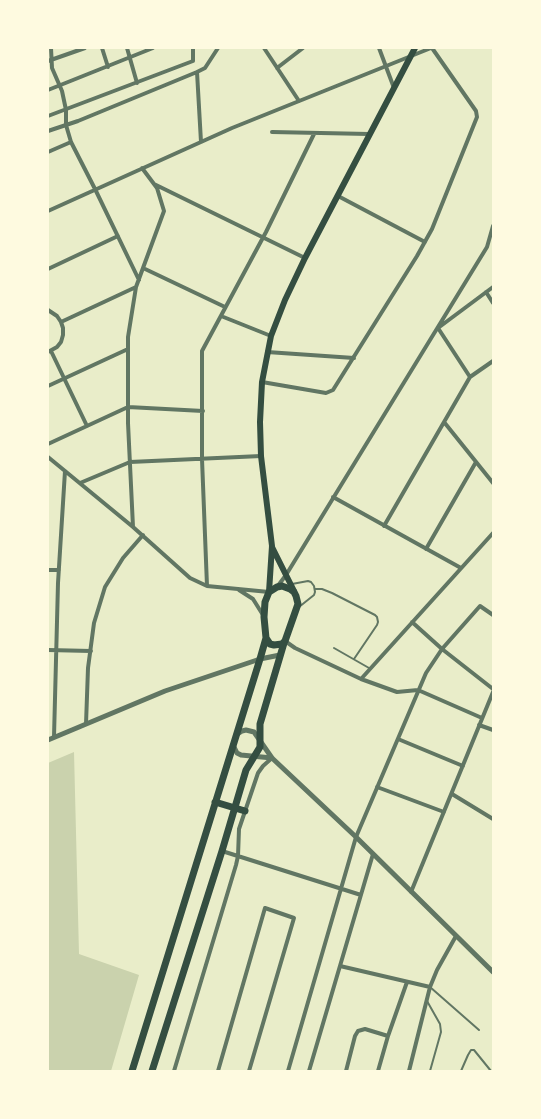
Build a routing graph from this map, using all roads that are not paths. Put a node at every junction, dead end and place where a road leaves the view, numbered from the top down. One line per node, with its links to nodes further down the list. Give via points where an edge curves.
1 (51, 48): 16 (street)
2 (85, 48): 13 (street)
3 (102, 48): 18 (street)
4 (127, 48): 15 (street)
5 (153, 48): 15 (street)
6 (193, 48): 21 (street, via 193,61)
7 (218, 48): 20 (street, via 205,68)
8 (264, 48): 19 (street)
9 (302, 48): 19 (street)
10 (379, 48): 17 (street)
11 (415, 48): 14 (main road)
12 (432, 48): 14 (street); 44 (street, via 476,111 476,117)
13 (77, 50): 16 (street)
14 (410, 56): 17 (street); 23 (main road)
15 (130, 58): 18 (street); 21 (street)
16 (50, 61): 22 (street)
17 (385, 66): 23 (street); 25 (street)
18 (108, 67): 22 (street)
19 (277, 68): 25 (street)
20 (197, 72): 28 (street); 34 (street)
21 (137, 82): 26 (street)
22 (60, 86): 24 (street); 26 (street)
23 (394, 88): 32 (main road)
24 (48, 90)
25 (299, 101): 34 (street)
26 (66, 110): 27 (street); 28 (street)
27 (48, 116)
28 (66, 125): 29 (street); 33 (street)
29 (48, 131)
30 (272, 132): 31 (street)
31 (314, 134): 32 (street); 43 (street)
32 (369, 134): 39 (main road)
33 (71, 142): 35 (street); 38 (street)
34 (201, 142): 36 (street)
35 (48, 152)
36 (142, 168): 37 (street); 38 (street)
37 (153, 184): 43 (street); 48 (street, via 157,188 164,211)
38 (95, 189): 40 (street); 42 (street)
39 (338, 196): 44 (street); 47 (main road)
40 (48, 211)
41 (493, 227): 46 (street)
42 (118, 236): 49 (street); 50 (street)
43 (263, 237): 47 (street); 55 (street)
44 (425, 242): 64 (street)
45 (493, 243): 46 (street)
46 (487, 247): 59 (street)
47 (305, 258): 60 (main road)
48 (143, 268): 50 (street); 55 (street)
49 (48, 269)
50 (139, 280): 51 (street)
51 (136, 287): 58 (street); 61 (street)
52 (493, 288): 53 (street)
53 (486, 292): 54 (street); 59 (street)
54 (493, 303)
55 (225, 307): 57 (street)
56 (48, 310): 58 (street)
57 (221, 316): 60 (street); 71 (street, via 202,351)
58 (61, 322): 62 (street, via 63,335 57,347)
59 (438, 328): 66 (street); 83 (street)
60 (271, 336): 63 (main road)
61 (128, 349): 67 (street); 70 (street)
62 (50, 352): 67 (street)
63 (267, 352): 64 (street); 68 (main road)
64 (354, 358): 68 (street, via 330,392)
65 (493, 361): 66 (street)
66 (470, 377): 72 (street)
67 (64, 379): 69 (street); 73 (street)
68 (262, 382): 75 (main road)
69 (48, 386)
70 (128, 407): 71 (street); 73 (street); 78 (street)
71 (203, 411): 77 (street)
72 (444, 422): 79 (street); 84 (street)
73 (87, 426): 74 (street)
74 (48, 444)
75 (260, 456): 77 (street); 88 (main road)
76 (48, 457): 80 (street)
77 (202, 459): 78 (street); 94 (street)
78 (130, 462): 82 (street); 85 (street)
79 (476, 462): 81 (street); 89 (street)
80 (65, 471): 82 (street); 92 (street)
81 (493, 483)
82 (80, 484): 85 (street)
83 (333, 496): 84 (street); 93 (street)
84 (384, 526): 89 (street)
85 (133, 527): 87 (street)
86 (493, 533): 90 (street)
87 (143, 535): 94 (street, via 182,572); 110 (street, via 123,558 105,587 94,623)
88 (272, 546): 93 (main road); 99 (main road)
89 (426, 549): 90 (street)
90 (461, 568): 103 (street)
91 (48, 570): 92 (street)
92 (59, 570): 109 (street)
93 (286, 575): 95 (main road); 96 (street)
94 (207, 586): 98 (street)
95 (288, 586): 96 (highway); 97 (lane, via 308,581 313,583); 100 (highway, via 298,600)
96 (277, 587): 99 (highway)
97 (315, 589): 100 (lane, via 312,597); 113 (lane, via 332,592 377,618 377,625)
98 (239, 590): 99 (street); 102 (street, via 256,603)
99 (269, 592): 102 (highway)
100 (297, 609): 105 (highway)
101 (493, 615): 107 (street, via 480,606)
102 (264, 617): 104 (highway)
103 (412, 622): 107 (street); 114 (street)
104 (266, 638): 105 (highway, via 274,645); 112 (highway)
105 (285, 642): 111 (highway); 115 (street)
106 (334, 648): 113 (lane)
107 (442, 649): 116 (street); 117 (street)
108 (48, 650): 109 (street)
109 (56, 650): 110 (street); 123 (street)
110 (90, 651): 119 (street)
111 (280, 655): 112 (street); 124 (highway, via 260,724)
112 (260, 659): 119 (street, via 165,691); 122 (highway)
113 (354, 660): 114 (lane)
114 (370, 669): 115 (street)
115 (361, 679): 116 (street, via 397,692)
116 (418, 690): 118 (street); 125 (street)
117 (493, 691): 118 (street)
118 (482, 718): 120 (street)
119 (86, 724): 123 (street)
120 (479, 725): 121 (street); 130 (street)
121 (493, 730)
122 (235, 736): 124 (street, via 242,731 250,730); 127 (highway)
123 (54, 737): 126 (street)
124 (260, 739): 128 (highway, via 260,747); 129 (street)
125 (398, 739): 130 (street); 131 (street)
126 (48, 740)
127 (233, 744): 128 (street, via 237,753); 133 (highway)
128 (255, 757): 129 (street); 134 (highway, via 246,770)
129 (272, 758): 135 (street, via 258,773); 138 (street)
130 (463, 766): 132 (street)
131 (377, 787): 136 (street); 138 (street)
132 (452, 794): 136 (street); 137 (street)
133 (215, 802): 134 (highway); 153 (highway)
134 (235, 808): 135 (highway); 139 (highway)
135 (245, 811): 141 (street, via 238,836)
136 (444, 812): 143 (street)
137 (492, 816)
138 (356, 837): 140 (street); 142 (street)
139 (222, 851): 141 (street); 154 (highway)
140 (373, 854): 143 (street); 144 (street)
141 (238, 856): 142 (street); 155 (street)
142 (341, 888): 144 (street); 158 (street)
143 (411, 892): 145 (street)
144 (361, 894): 146 (street)
145 (456, 936): 147 (street); 149 (street)
146 (340, 966): 148 (street); 159 (street)
147 (493, 971)
148 (407, 982): 149 (street); 152 (street)
149 (430, 987): 150 (street); 151 (lane)
150 (426, 1000): 162 (street); 163 (lane, via 440,1024 441,1032)
151 (479, 1030)
152 (388, 1036): 160 (street, via 365,1029 358,1031); 161 (street)
153 (132, 1071)
154 (152, 1071)
155 (174, 1071)
156 (218, 1071): 157 (street, via 264,908 294,918)
157 (249, 1071)
158 (288, 1071)
159 (309, 1071)
160 (346, 1071)
161 (378, 1071)
162 (409, 1071)
163 (430, 1071)
164 (461, 1071): 165 (lane, via 471,1050 474,1050)
165 (491, 1071)

